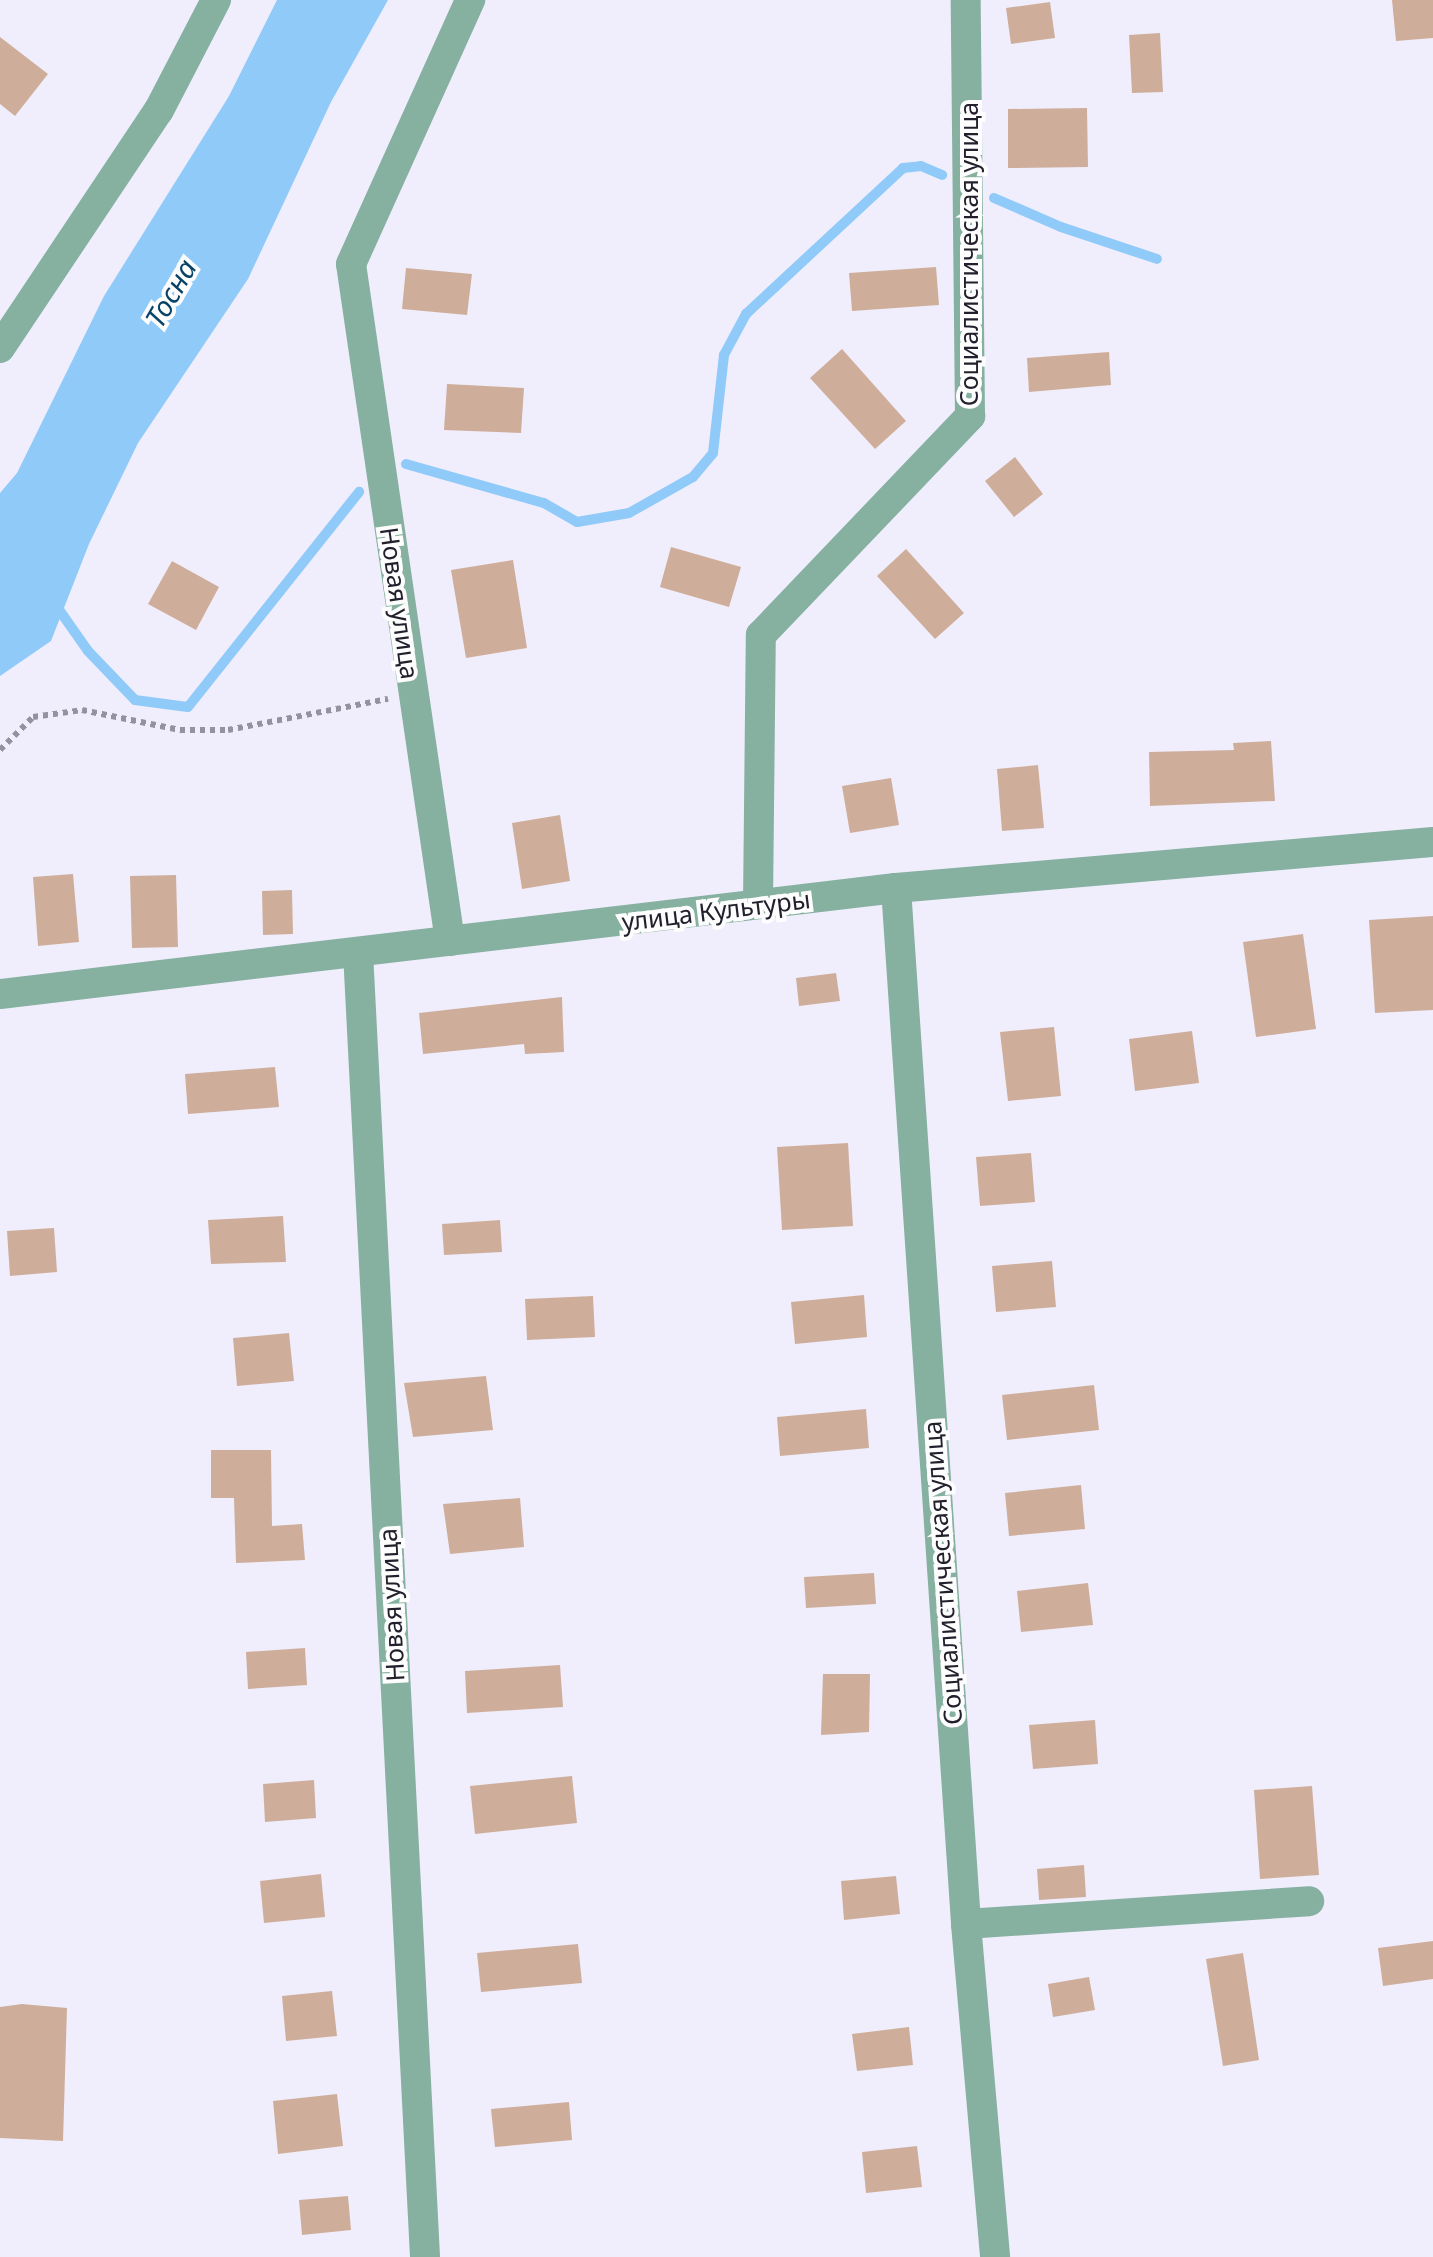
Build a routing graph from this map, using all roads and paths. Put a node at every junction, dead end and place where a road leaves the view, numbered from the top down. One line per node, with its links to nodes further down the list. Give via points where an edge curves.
1 (216, 0): 4 (street, via 159,110)
2 (470, 0): 5 (street, Новая улица, via 350,264)
3 (966, 0): 9 (street, Социалистическая улица, via 970,416 760,635)
4 (0, 348)
5 (414, 694): 6 (path, via 228,730 180,730 82,710 33,717); 10 (street, Новая улица)
6 (0, 750)
7 (1433, 842): 8 (street, улица Культуры)
8 (896, 888): 9 (street, улица Культуры); 14 (street, Социалистическая улица)
9 (758, 904): 10 (street, улица Культуры)
10 (450, 941): 11 (street, улица Культуры)
11 (358, 952): 12 (street, улица Культуры); 15 (street, Новая улица)
12 (0, 994)
13 (1309, 1901): 14 (street)
14 (966, 1924): 16 (street, Социалистическая улица)
15 (425, 2257)
16 (995, 2257)

